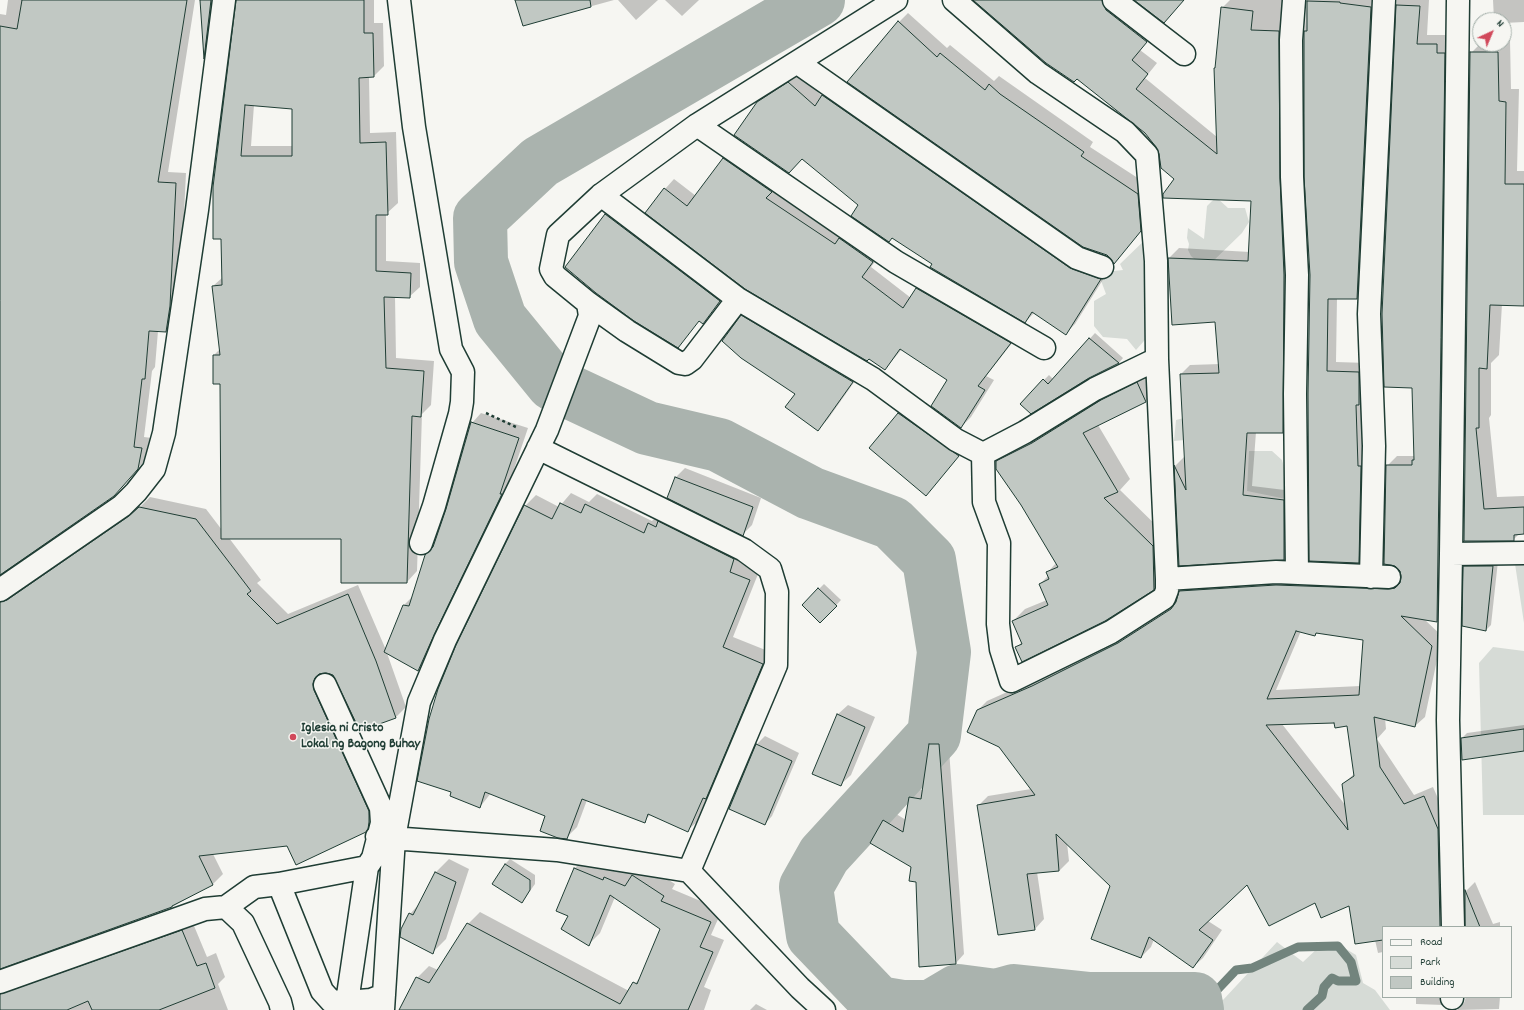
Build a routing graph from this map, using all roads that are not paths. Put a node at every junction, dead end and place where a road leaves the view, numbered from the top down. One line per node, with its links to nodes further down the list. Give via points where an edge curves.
1 (224, 0): 25 (street, via 166,425 154,468 122,506)
2 (399, 0): 20 (street, via 414,127 451,349 463,372 462,402 434,506)
3 (896, 0): 10 (street)
4 (954, 0): 17 (street, via 1038,73 1125,132 1147,155 1156,261)
5 (1114, 0): 9 (street)
6 (1294, 0): 23 (street, via 1291,40 1292,177 1297,275)
7 (1384, 0): 23 (street, via 1369,314 1380,577)
8 (1458, 0): 22 (street)
9 (1184, 54)
10 (798, 63): 11 (street); 13 (street, via 1077,258)
11 (697, 126): 12 (street); 16 (street, via 896,262)
12 (601, 195): 14 (street); 15 (street, via 558,235 550,269)
13 (1102, 268)
14 (738, 299): 15 (street, via 692,359 685,364 679,363); 19 (street, via 873,380 956,440)
15 (589, 309): 18 (street)
16 (1044, 348)
17 (1157, 359): 19 (street, via 1095,389 1025,432); 24 (street)
18 (542, 439): 27 (street, via 445,640 419,702); 29 (street, via 744,550 770,569 777,592 776,665)
19 (983, 454): 24 (street, via 984,502 999,543 998,624 1001,649 1011,681 1117,628 1164,598)
20 (421, 543)
21 (1524, 553): 22 (street)
22 (1451, 554): 32 (street, via 1448,720)
23 (1297, 573): 24 (street)
24 (1167, 579)
25 (0, 590)
26 (325, 685): 27 (street, via 381,808)
27 (386, 838): 28 (street); 29 (street, via 557,850); 35 (street)
28 (367, 867): 30 (street); 34 (street)
29 (689, 871): 37 (street)
30 (279, 884): 31 (street, via 254,887); 34 (street, via 322,991 331,1002)
31 (226, 907): 33 (street, via 205,909); 36 (street, via 243,923)
32 (1452, 926)
33 (0, 982)
34 (347, 1002): 35 (street, via 371,1000)
35 (383, 1003)
36 (282, 1010)
37 (824, 1010)

